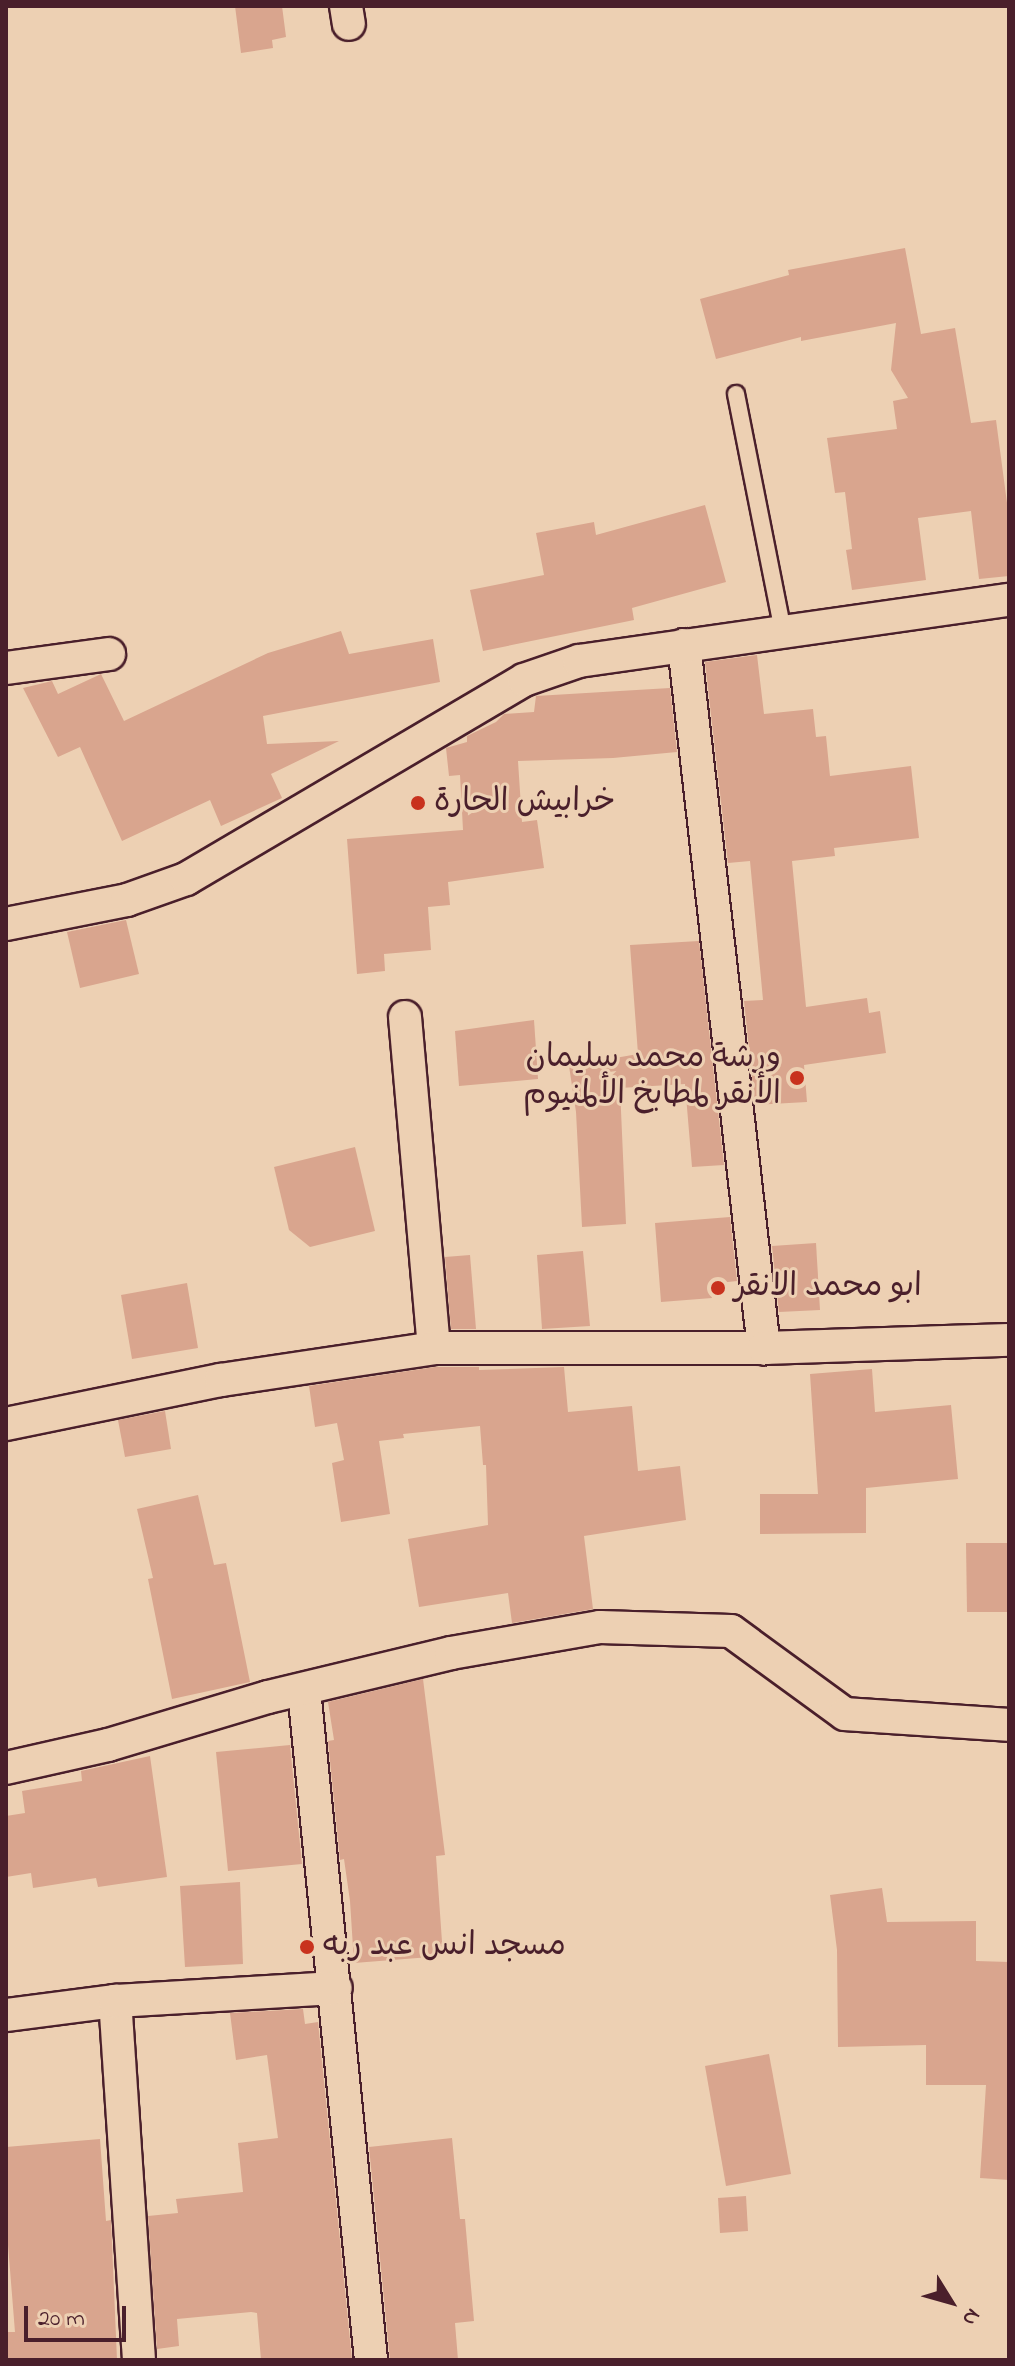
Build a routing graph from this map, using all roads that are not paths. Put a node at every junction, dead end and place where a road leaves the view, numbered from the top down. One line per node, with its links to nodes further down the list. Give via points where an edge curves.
1 (736, 394): 3 (lane)
2 (1009, 600): 3 (street)
3 (783, 632): 4 (street)
4 (684, 645): 7 (street, via 579,661 524,680 186,879 127,900); 11 (street)
5 (109, 654): 6 (street)
6 (6, 668)
7 (6, 924)
8 (405, 1017): 10 (street)
9 (1009, 1340): 11 (street)
10 (434, 1348): 11 (street); 12 (street, via 221,1380)
11 (764, 1348)
12 (6, 1424)
13 (304, 1690): 14 (street, via 451,1653 600,1627 731,1631 845,1714); 15 (street); 16 (street)
14 (1009, 1725)
15 (6, 1768)
16 (336, 1988): 17 (street); 20 (street)
17 (115, 2001): 18 (street); 19 (street)
18 (6, 2015)
19 (139, 2360)
20 (371, 2360)

